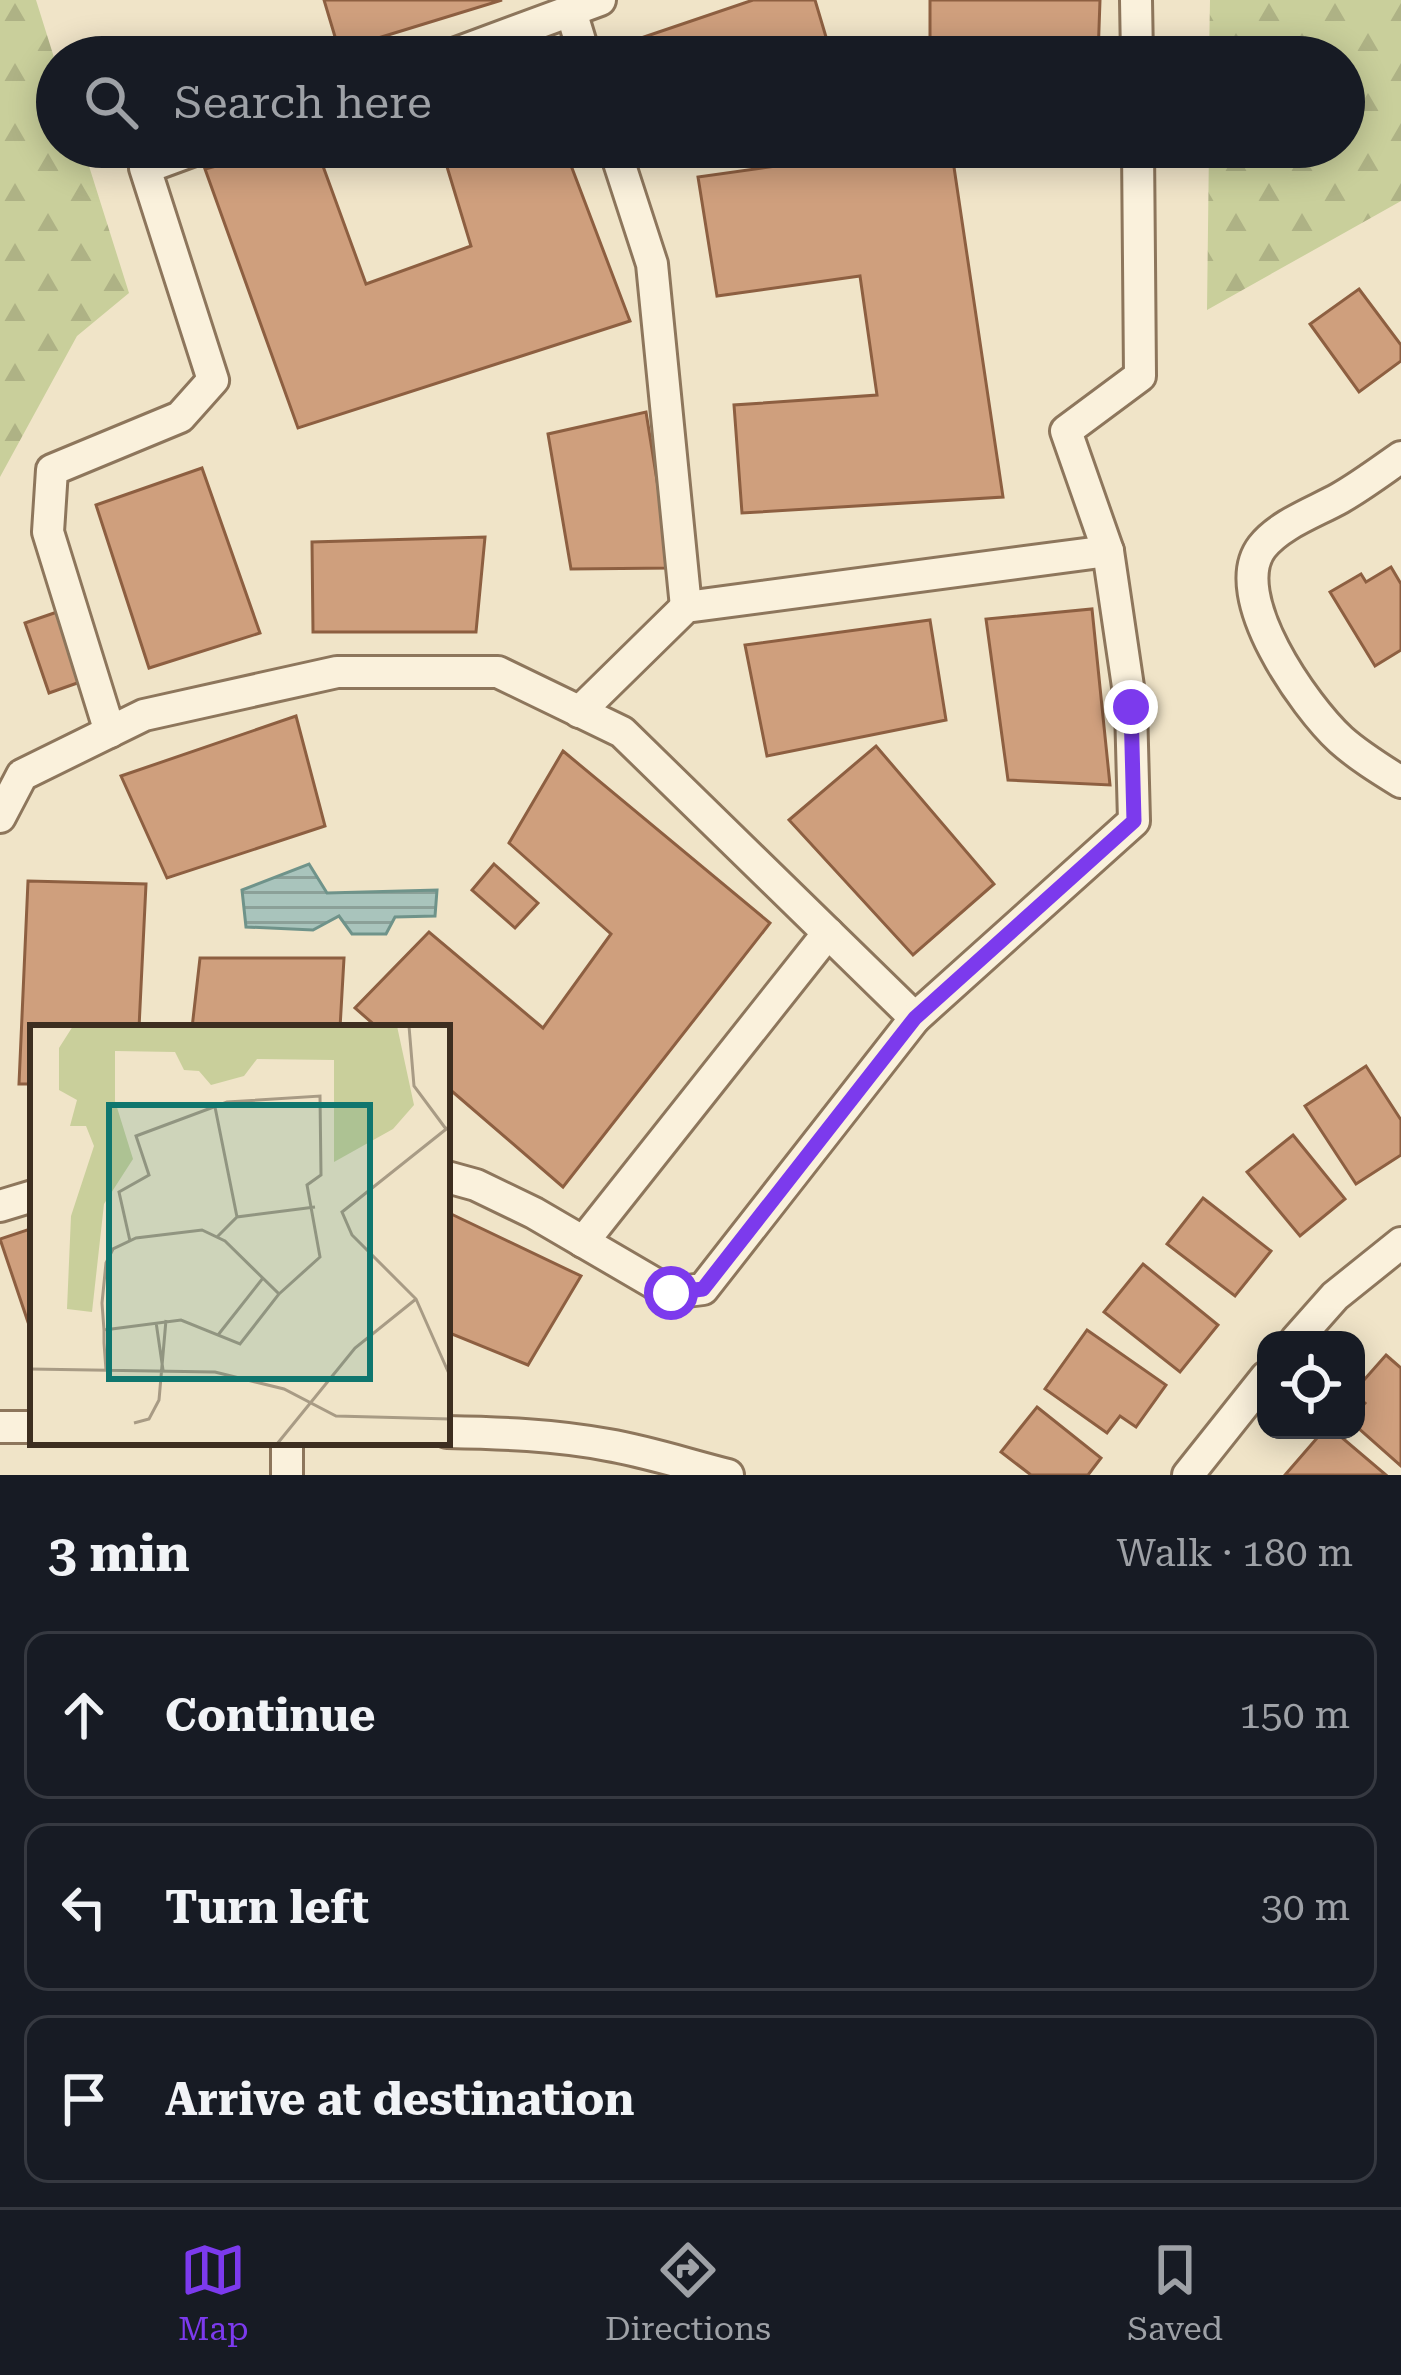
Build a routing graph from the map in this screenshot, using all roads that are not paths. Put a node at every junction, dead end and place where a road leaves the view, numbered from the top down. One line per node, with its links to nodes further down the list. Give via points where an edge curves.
1 (1136, 0): 5 (street)
2 (585, 5): 3 (street); 4 (street)
3 (502, 36)
4 (585, 36)
5 (1137, 36)
6 (145, 168): 13 (street, via 213,380 180,417 52,470 48,532)
7 (621, 168): 11 (street, via 652,264)
8 (1138, 168): 10 (street, via 1140,376 1066,431)
9 (1401, 457): 14 (street, via 1283,529 1264,544 1254,567 1254,592 1292,682 1342,741)
10 (1108, 551): 11 (street); 17 (street, via 1131,707 1134,821)
11 (686, 607): 12 (street)
12 (580, 712): 13 (street, via 498,673 337,672 144,715); 16 (street, via 622,732)
13 (110, 732): 15 (street, via 22,775)
14 (1401, 782)
15 (0, 817)
16 (828, 933): 17 (street); 21 (street)
17 (915, 1018): 21 (street, via 703,1289 671,1293)
18 (450, 1179): 21 (street)
19 (30, 1197): 20 (street)
20 (0, 1206)
21 (583, 1242)
22 (1401, 1243): 23 (street)
23 (1304, 1331)
24 (1257, 1388): 29 (street)
25 (450, 1432): 28 (street, via 610,1445)
26 (287, 1445): 27 (street)
27 (286, 1475)
28 (728, 1475)
29 (1188, 1475)

